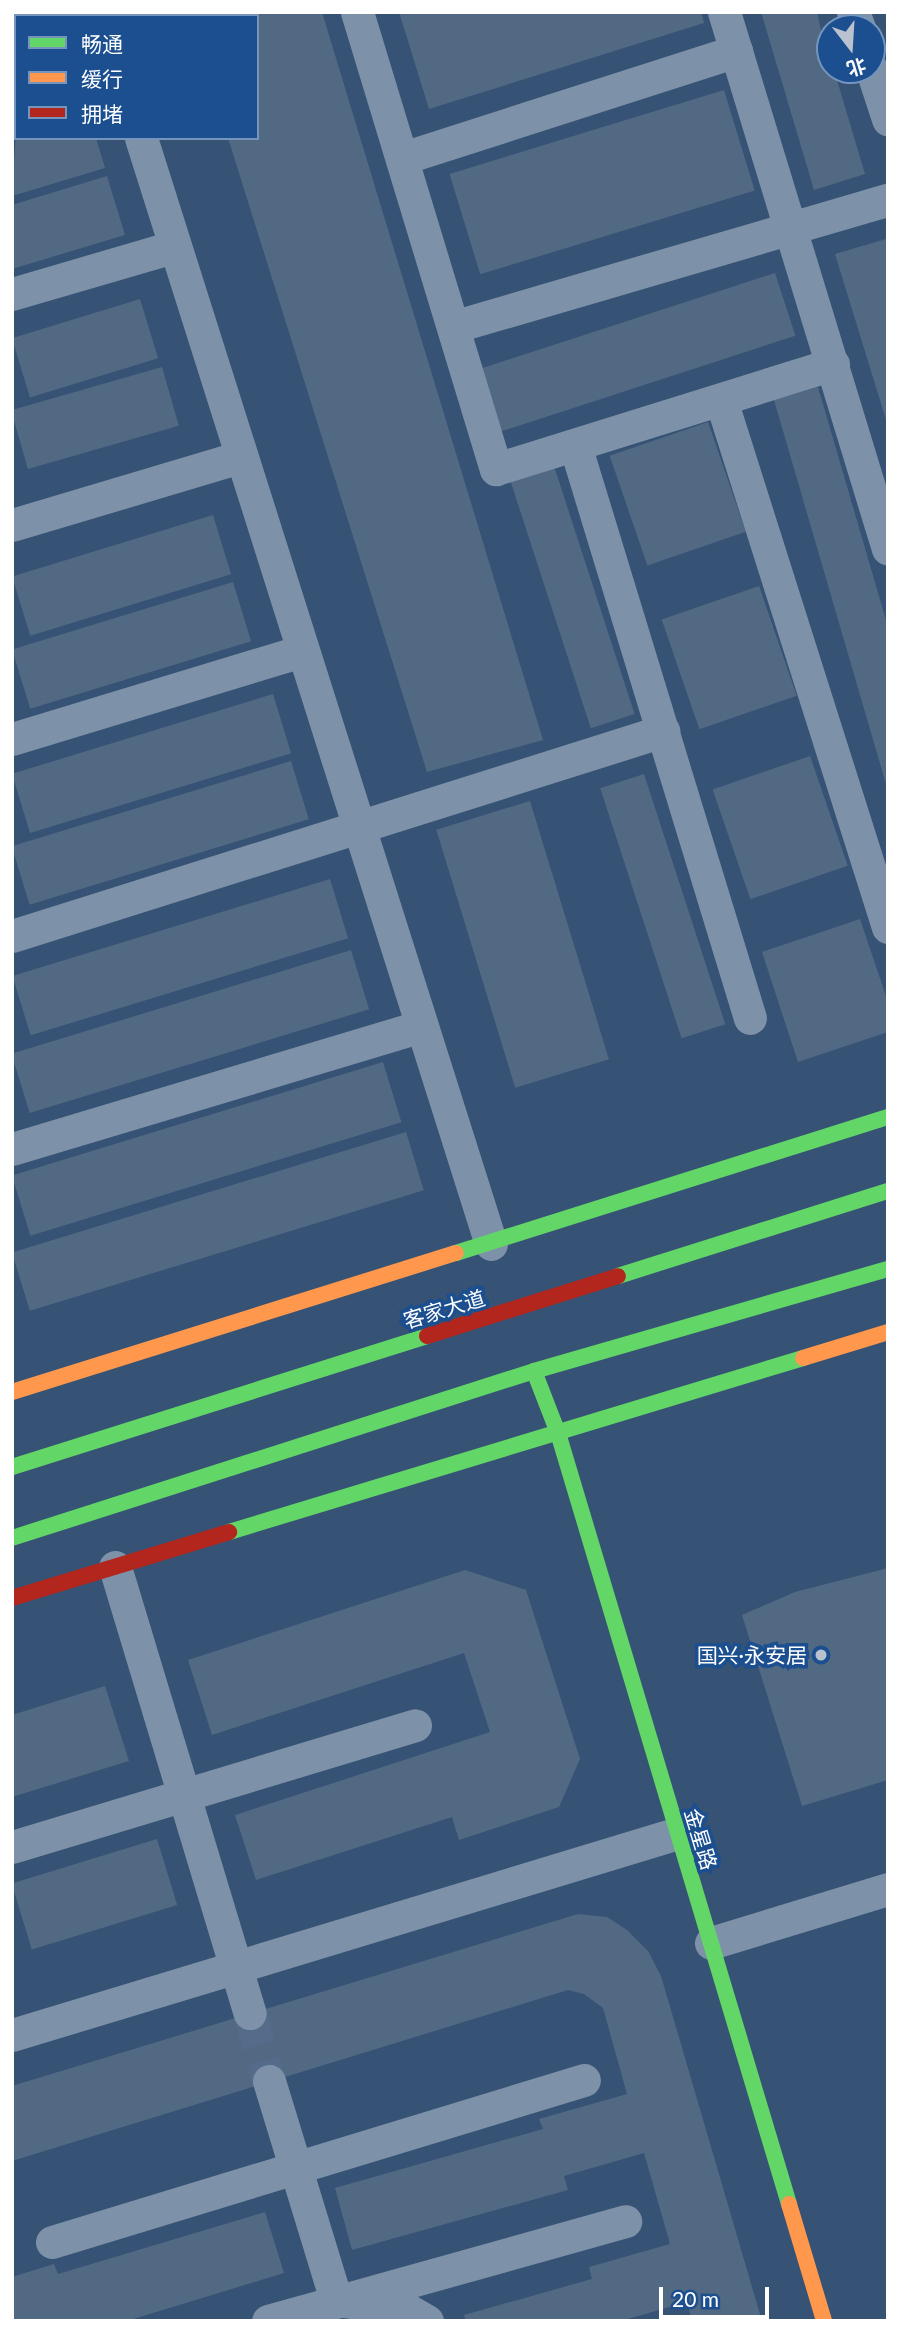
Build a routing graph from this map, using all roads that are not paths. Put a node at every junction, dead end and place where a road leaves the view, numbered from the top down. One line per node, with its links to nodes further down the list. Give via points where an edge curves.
1 (358, 12): 7 (street)
2 (724, 12): 3 (street)
3 (736, 51): 7 (street); 9 (street)
4 (877, 84): 5 (street)
5 (888, 119)
6 (142, 140): 10 (street)
7 (403, 158): 12 (street)
8 (888, 200): 9 (street)
9 (792, 227): 12 (street); 13 (street)
10 (173, 247): 11 (street); 16 (street)
11 (12, 294)
12 (456, 326): 15 (street, via 496,469)
13 (833, 365): 14 (street); 18 (street)
14 (721, 400): 15 (street); 23 (street)
15 (575, 445): 20 (street)
16 (240, 457): 17 (street); 19 (street)
17 (12, 525)
18 (888, 549)
19 (302, 651): 21 (street); 22 (street)
20 (663, 731): 22 (street); 25 (street)
21 (12, 738)
22 (355, 826): 24 (street); 26 (street)
23 (888, 927)
24 (12, 936)
25 (750, 1017)
26 (421, 1026): 28 (street); 30 (street)
27 (888, 1117): 30 (street)
28 (12, 1149)
29 (888, 1191): 36 (street, 客家大道)
30 (491, 1244): 34 (street)
31 (888, 1269): 33 (street)
32 (888, 1332): 35 (street)
33 (534, 1371): 35 (street, 金星路); 37 (street)
34 (12, 1392)
35 (558, 1433): 38 (street); 42 (street, 金星路)
36 (12, 1467)
37 (12, 1538)
38 (115, 1567): 39 (street); 41 (street)
39 (12, 1598)
40 (415, 1724): 41 (street)
41 (185, 1795): 43 (street); 46 (street)
42 (678, 1833): 45 (street, 金星路); 46 (street)
43 (12, 1847)
44 (888, 1889): 45 (street)
45 (711, 1943): 58 (street, 金星路)
46 (238, 1967): 47 (street); 48 (street)
47 (250, 2012)
48 (12, 2035)
49 (584, 2080): 51 (street)
50 (269, 2081): 51 (street)
51 (295, 2169): 53 (street); 54 (street)
52 (625, 2221): 54 (street)
53 (52, 2242)
54 (336, 2300): 55 (street); 56 (street); 57 (street, via 408,2310)
55 (268, 2321)
56 (309, 2321)
57 (426, 2321)
58 (824, 2321)

